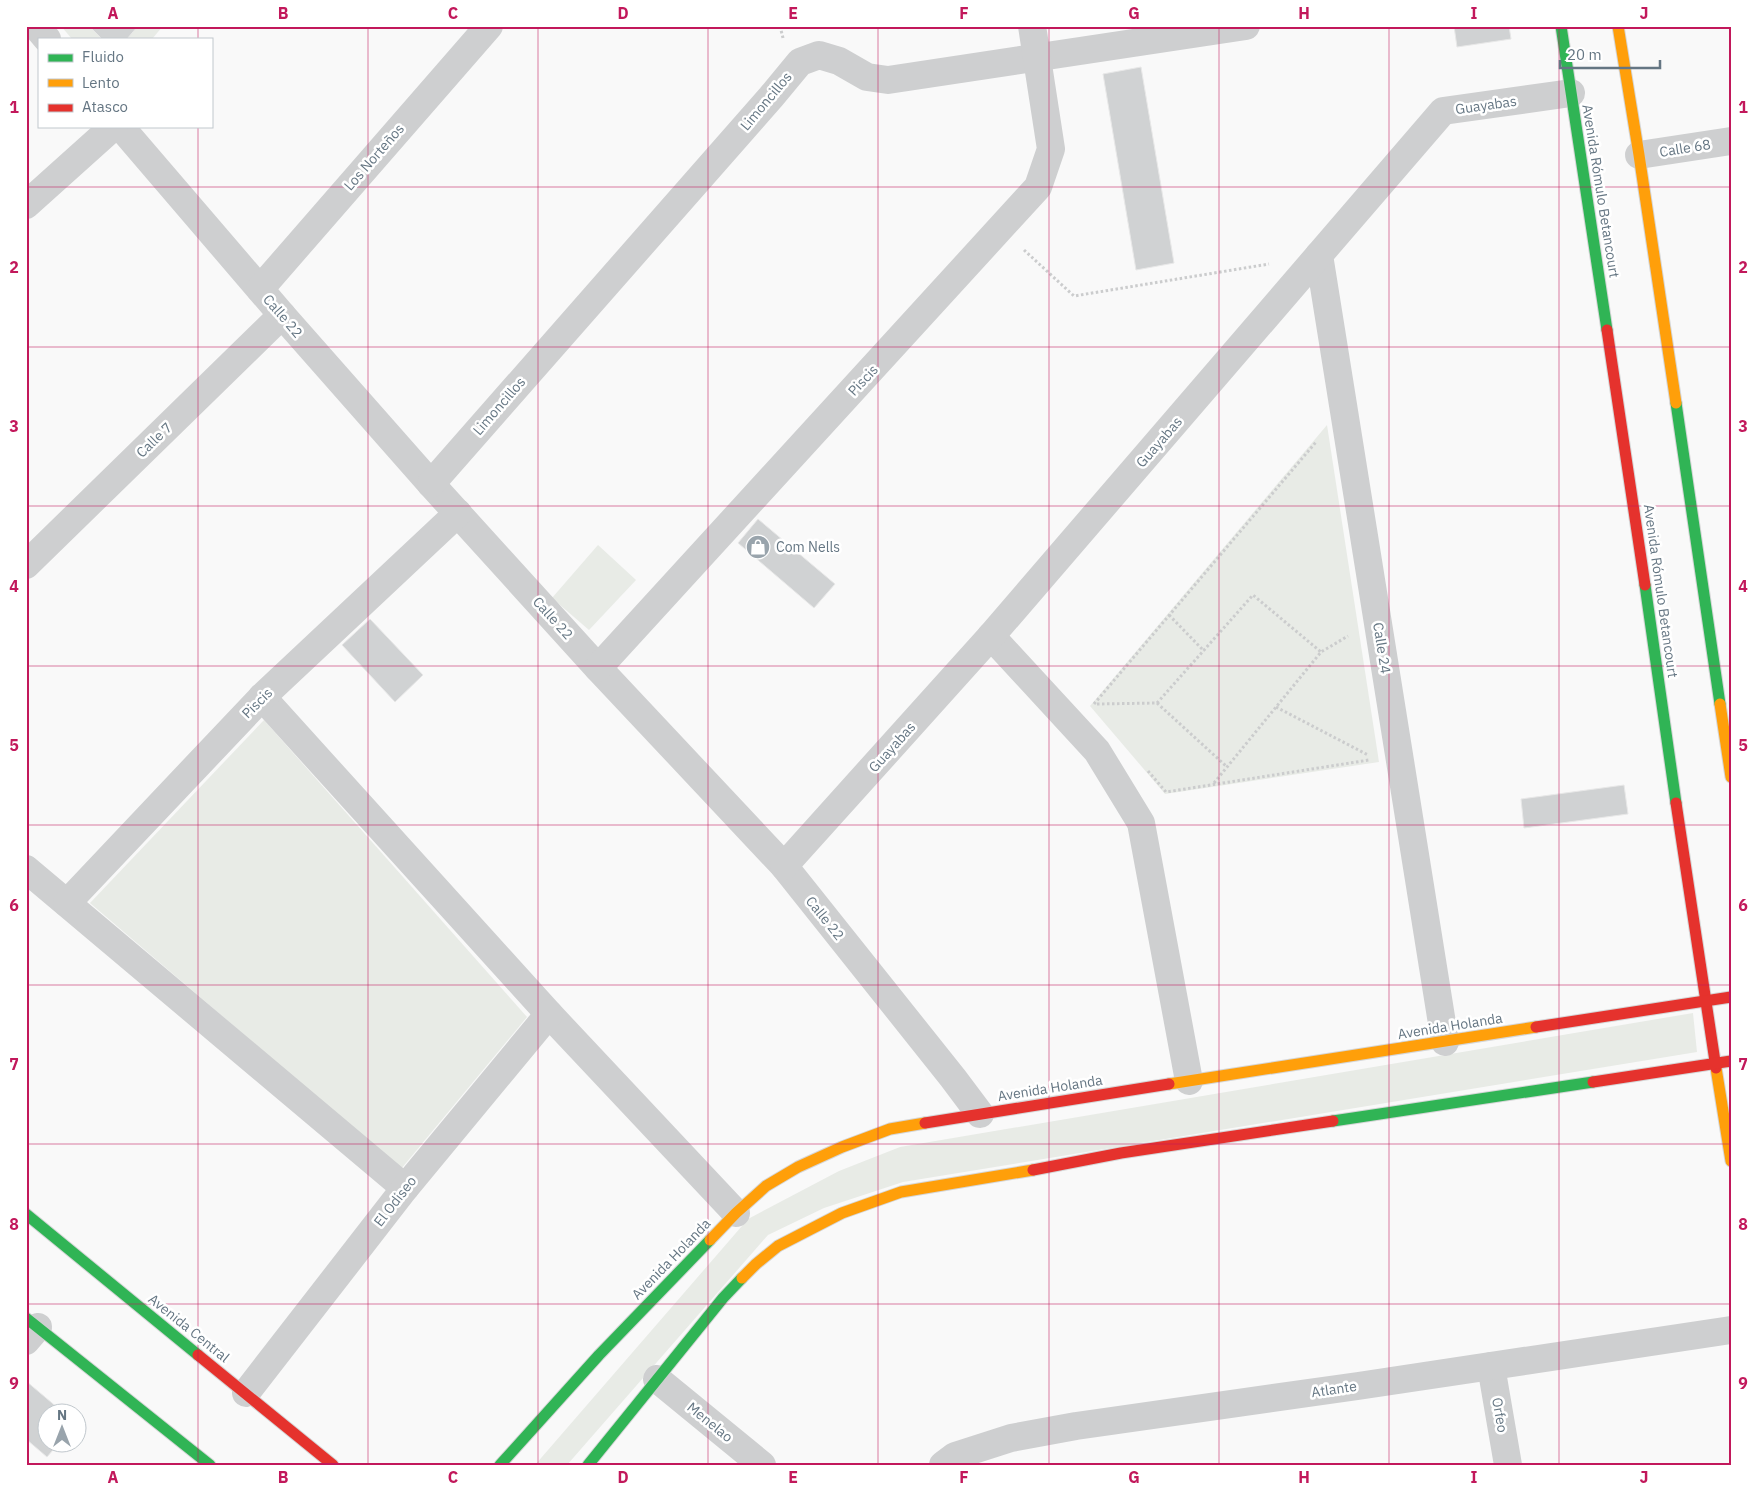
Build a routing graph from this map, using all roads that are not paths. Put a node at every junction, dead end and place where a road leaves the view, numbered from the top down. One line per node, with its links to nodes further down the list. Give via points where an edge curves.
1 (36, 26): 7 (street)
2 (489, 26): 16 (street, Los Norteños)
3 (1032, 26): 8 (street, Piscis)
4 (1246, 26): 8 (street, Limoncillos)
5 (1562, 26): 9 (street, Avenida Rómulo Betancourt)
6 (1618, 26): 13 (street)
7 (46, 38)
8 (1037, 59): 18 (street, Limoncillos, via 888,80 867,77 839,61 820,55 800,62); 22 (street, Piscis, via 1051,149 1038,187)
9 (1571, 92): 15 (street, Guayabas, via 1443,111); 29 (street, Avenida Rómulo Betancourt)
10 (112, 128): 14 (street)
11 (122, 128): 16 (street, Calle 22)
12 (1731, 141): 13 (street, Calle 68)
13 (1639, 155): 24 (street)
14 (26, 205)
15 (1319, 255): 21 (street, Guayabas); 31 (street, Calle 24)
16 (260, 288): 17 (street, Calle 22)
17 (282, 315): 18 (street, Calle 22); 20 (street, Calle 7)
18 (431, 484): 19 (street, Calle 22)
19 (458, 513): 22 (street, Calle 22); 23 (street, Piscis)
20 (26, 565)
21 (991, 636): 25 (street, Guayabas); 34 (street, via 1097,751 1141,823)
22 (598, 668): 25 (street, Calle 22)
23 (262, 697): 27 (street, Piscis); 30 (street)
24 (1731, 777)
25 (784, 866): 35 (street, Calle 22)
26 (26, 869): 27 (street)
27 (67, 903): 37 (street)
28 (1731, 997): 29 (street, Avenida Holanda)
29 (1705, 1001): 31 (street, Avenida Holanda); 33 (street, Avenida Rómulo Betancourt)
30 (549, 1014): 37 (street, El Odiseo); 38 (street)
31 (1445, 1042): 34 (street, Avenida Holanda)
32 (1731, 1061): 33 (street)
33 (1715, 1064): 36 (street, Avenida Rómulo Betancourt); 43 (street, via 1121,1153 901,1192 842,1213 778,1246 723,1298)
34 (1189, 1082): 35 (street, Avenida Holanda)
35 (980, 1114): 38 (street, Avenida Holanda, via 890,1129 842,1147 766,1186)
36 (1731, 1161)
37 (405, 1188): 44 (street, El Odiseo)
38 (736, 1213): 47 (street, Avenida Holanda, via 599,1355)
39 (26, 1214): 44 (street, Avenida Central)
40 (30, 1328): 45 (street)
41 (1731, 1330): 42 (street, Atlante)
42 (1491, 1366): 50 (street, Atlante, via 1076,1426 1011,1438 955,1456); 51 (street, Orfeo)
43 (657, 1379): 48 (street); 49 (street, Menelao)
44 (246, 1393): 46 (street, Avenida Central)
45 (210, 1465)
46 (333, 1465)
47 (500, 1465)
48 (588, 1465)
49 (762, 1465)
50 (943, 1465)
51 (1508, 1465)

